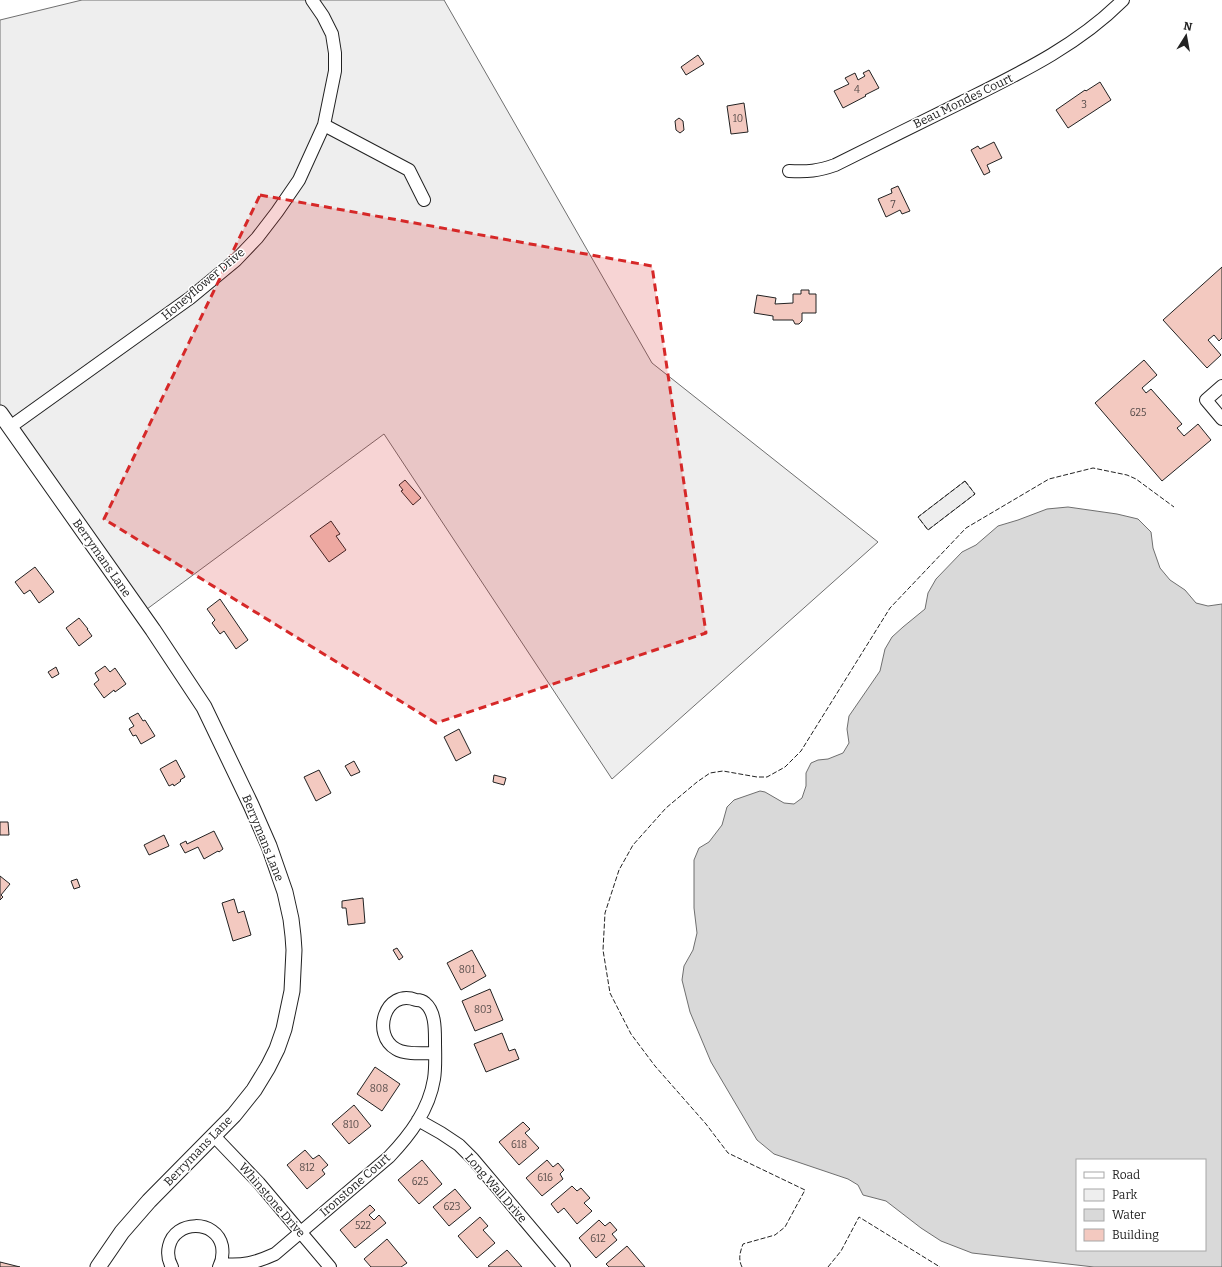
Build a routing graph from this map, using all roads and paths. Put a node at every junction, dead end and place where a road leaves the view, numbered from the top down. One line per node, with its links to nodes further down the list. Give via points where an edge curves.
1 (312, 0): 3 (street, Honeyflower Drive, via 332,34 335,53 335,71)
2 (1123, 0): 4 (street, Beau Mondes Court, via 1078,38 1018,74 835,165 806,172)
3 (324, 125): 5 (street, via 409,170); 9 (street, Honeyflower Drive, via 299,180 257,238 236,260 190,298)
4 (789, 171)
5 (424, 200)
6 (1222, 386): 8 (street, via 1206,400)
7 (0, 413): 9 (street, Berrymans Lane)
8 (1222, 419)
9 (10, 427): 12 (street, Berrymans Lane, via 204,707 251,804 285,892 294,950 292,990 284,1029 277,1049 254,1090 234,1115)
10 (435, 1053): 10 (street, Ironstone Court, via 432,1013 424,1002 400,998 390,1005 384,1016 383,1027 391,1045 405,1052); 11 (street, Ironstone Court, via 434,1079 429,1099)
11 (418, 1120): 13 (street, Ironstone Court, via 389,1157); 18 (street, Long Wall Drive, via 441,1132 473,1159)
12 (213, 1135): 13 (street, Whinstone Drive); 15 (street, Berrymans Lane, via 122,1232)
13 (301, 1232): 14 (street, Ironstone Court, via 275,1254 261,1261); 17 (street, Whinstone Drive)
14 (220, 1265): 16 (street, Ironstone Court, via 223,1254 221,1242 210,1230 195,1226 186,1227 170,1242 168,1252)
15 (98, 1267)
16 (172, 1267)
17 (330, 1267)
18 (564, 1267)

